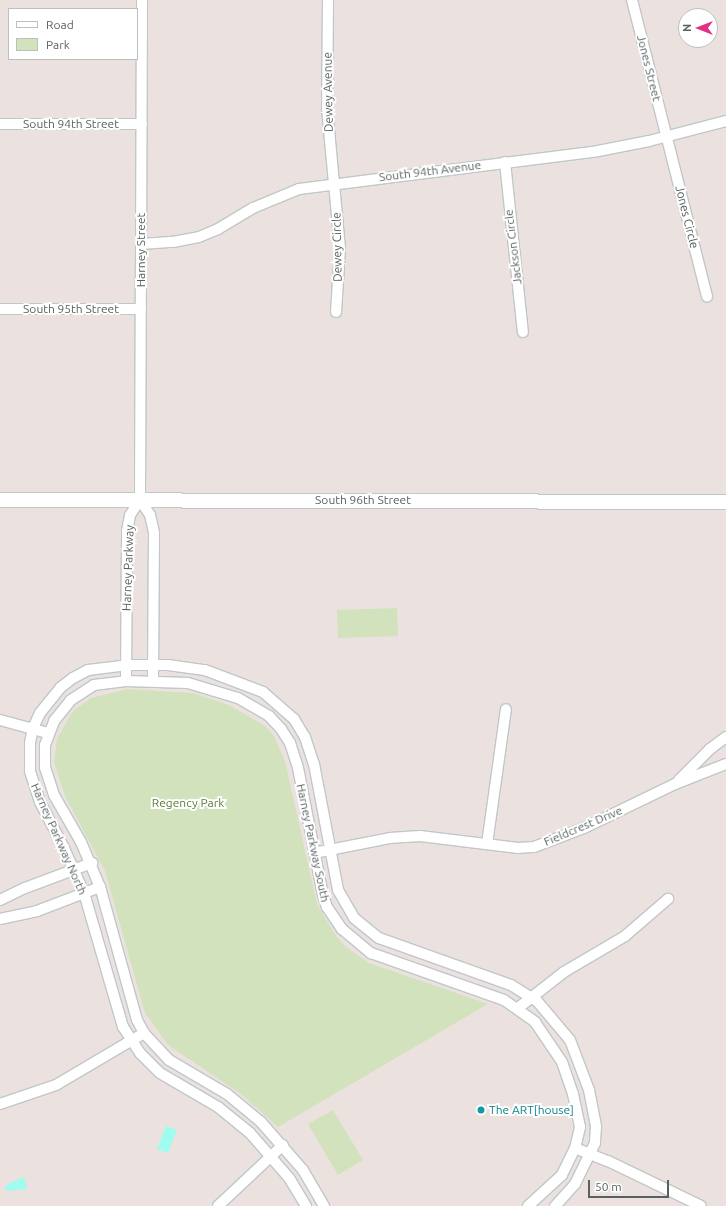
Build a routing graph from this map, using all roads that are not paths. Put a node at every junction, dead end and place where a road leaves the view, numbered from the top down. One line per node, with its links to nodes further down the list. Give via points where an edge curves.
1 (142, 0): 6 (street, Harney Street)
2 (328, 0): 9 (street, Dewey Avenue, via 327,108)
3 (632, 0): 7 (street, Jones Street)
4 (726, 122): 7 (street, South 94th Avenue)
5 (0, 124): 6 (street, South 94th Street)
6 (142, 124): 10 (street, Harney Street)
7 (667, 137): 8 (street, South 94th Avenue, via 598,151); 11 (street, Jones Circle)
8 (505, 162): 9 (street, South 94th Avenue); 15 (street, Jackson Circle)
9 (334, 183): 10 (street, South 94th Avenue, via 299,189 278,196 199,236 174,242); 14 (street, Dewey Circle, via 340,249)
10 (141, 244): 13 (street, Harney Street)
11 (707, 297)
12 (0, 309): 13 (street, South 95th Street)
13 (141, 309): 17 (street, Harney Street)
14 (336, 312)
15 (524, 332)
16 (0, 500): 17 (street, South 96th Street)
17 (140, 500): 18 (street, South 96th Street); 19 (street, Harney Parkway, via 130,515 127,531); 20 (street, Harney Parkway, via 150,515 154,533)
18 (726, 502)
19 (126, 664): 20 (street, Harney Parkway North); 21 (street, Harney Parkway); 25 (street, Harney Parkway North, via 104,666 73,678 48,702)
20 (153, 664): 22 (street, Harney Parkway); 31 (street, Harney Parkway South, via 198,668 245,683 263,692 294,719 305,737 314,764)
21 (126, 680): 22 (street, Harney Parkway South); 26 (street, Harney Parkway North, via 106,682 81,691 60,711)
22 (153, 681): 32 (street, Harney Parkway South, via 188,683 216,689 255,706 281,729 290,743 298,768)
23 (506, 709): 30 (street)
24 (0, 720): 25 (street)
25 (33, 728): 26 (street); 34 (street, Harney Parkway North, via 29,756 33,786)
26 (48, 733): 33 (street, Harney Parkway North, via 44,757 48,781)
27 (726, 737): 29 (street, Fieldcrest Drive, via 710,749)
28 (726, 764): 29 (street, Fieldcrest Drive)
29 (675, 784): 30 (street, Fieldcrest Drive, via 549,843 518,848)
30 (487, 844): 31 (street, Fieldcrest Drive, via 420,836 390,838)
31 (330, 850): 32 (street, Fieldcrest Drive); 40 (street, Harney Parkway South, via 342,901 354,918 370,933 391,943 504,982)
32 (314, 853): 41 (street, Harney Parkway South, via 327,908 342,929 360,946 385,958 491,994)
33 (92, 863): 34 (street); 35 (street, Harney Parkway North)
34 (74, 869): 36 (street, Harney Parkway North); 38 (street)
35 (100, 887): 36 (street); 42 (street, Harney Parkway North, via 131,1002)
36 (84, 893): 39 (street, via 37,911); 43 (street, Harney Parkway North, via 118,1012)
37 (668, 898): 40 (street, via 625,936 564,972)
38 (0, 900)
39 (0, 919)
40 (532, 997): 41 (street); 47 (street, Harney Parkway South, via 558,1025 577,1055 596,1127)
41 (518, 1008): 46 (street, Harney Parkway South, via 535,1022 562,1062 580,1127)
42 (144, 1033): 43 (street); 45 (street, Harney Parkway North, via 169,1060 227,1094)
43 (131, 1042): 44 (street, via 56,1085); 48 (street, Harney Parkway North, via 160,1073 218,1107 250,1133)
44 (0, 1104)
45 (283, 1145): 48 (street); 51 (street, Harney Parkway North, via 303,1170)
46 (576, 1148): 47 (street); 52 (street, Harney Parkway South, via 562,1175)
47 (591, 1154): 53 (street, Harney Parkway South, via 575,1184); 54 (street)
48 (271, 1156): 49 (street); 50 (street, Harney Parkway North, via 290,1179)
49 (218, 1206)
50 (306, 1206)
51 (324, 1206)
52 (528, 1206)
53 (555, 1206)
54 (701, 1206)

